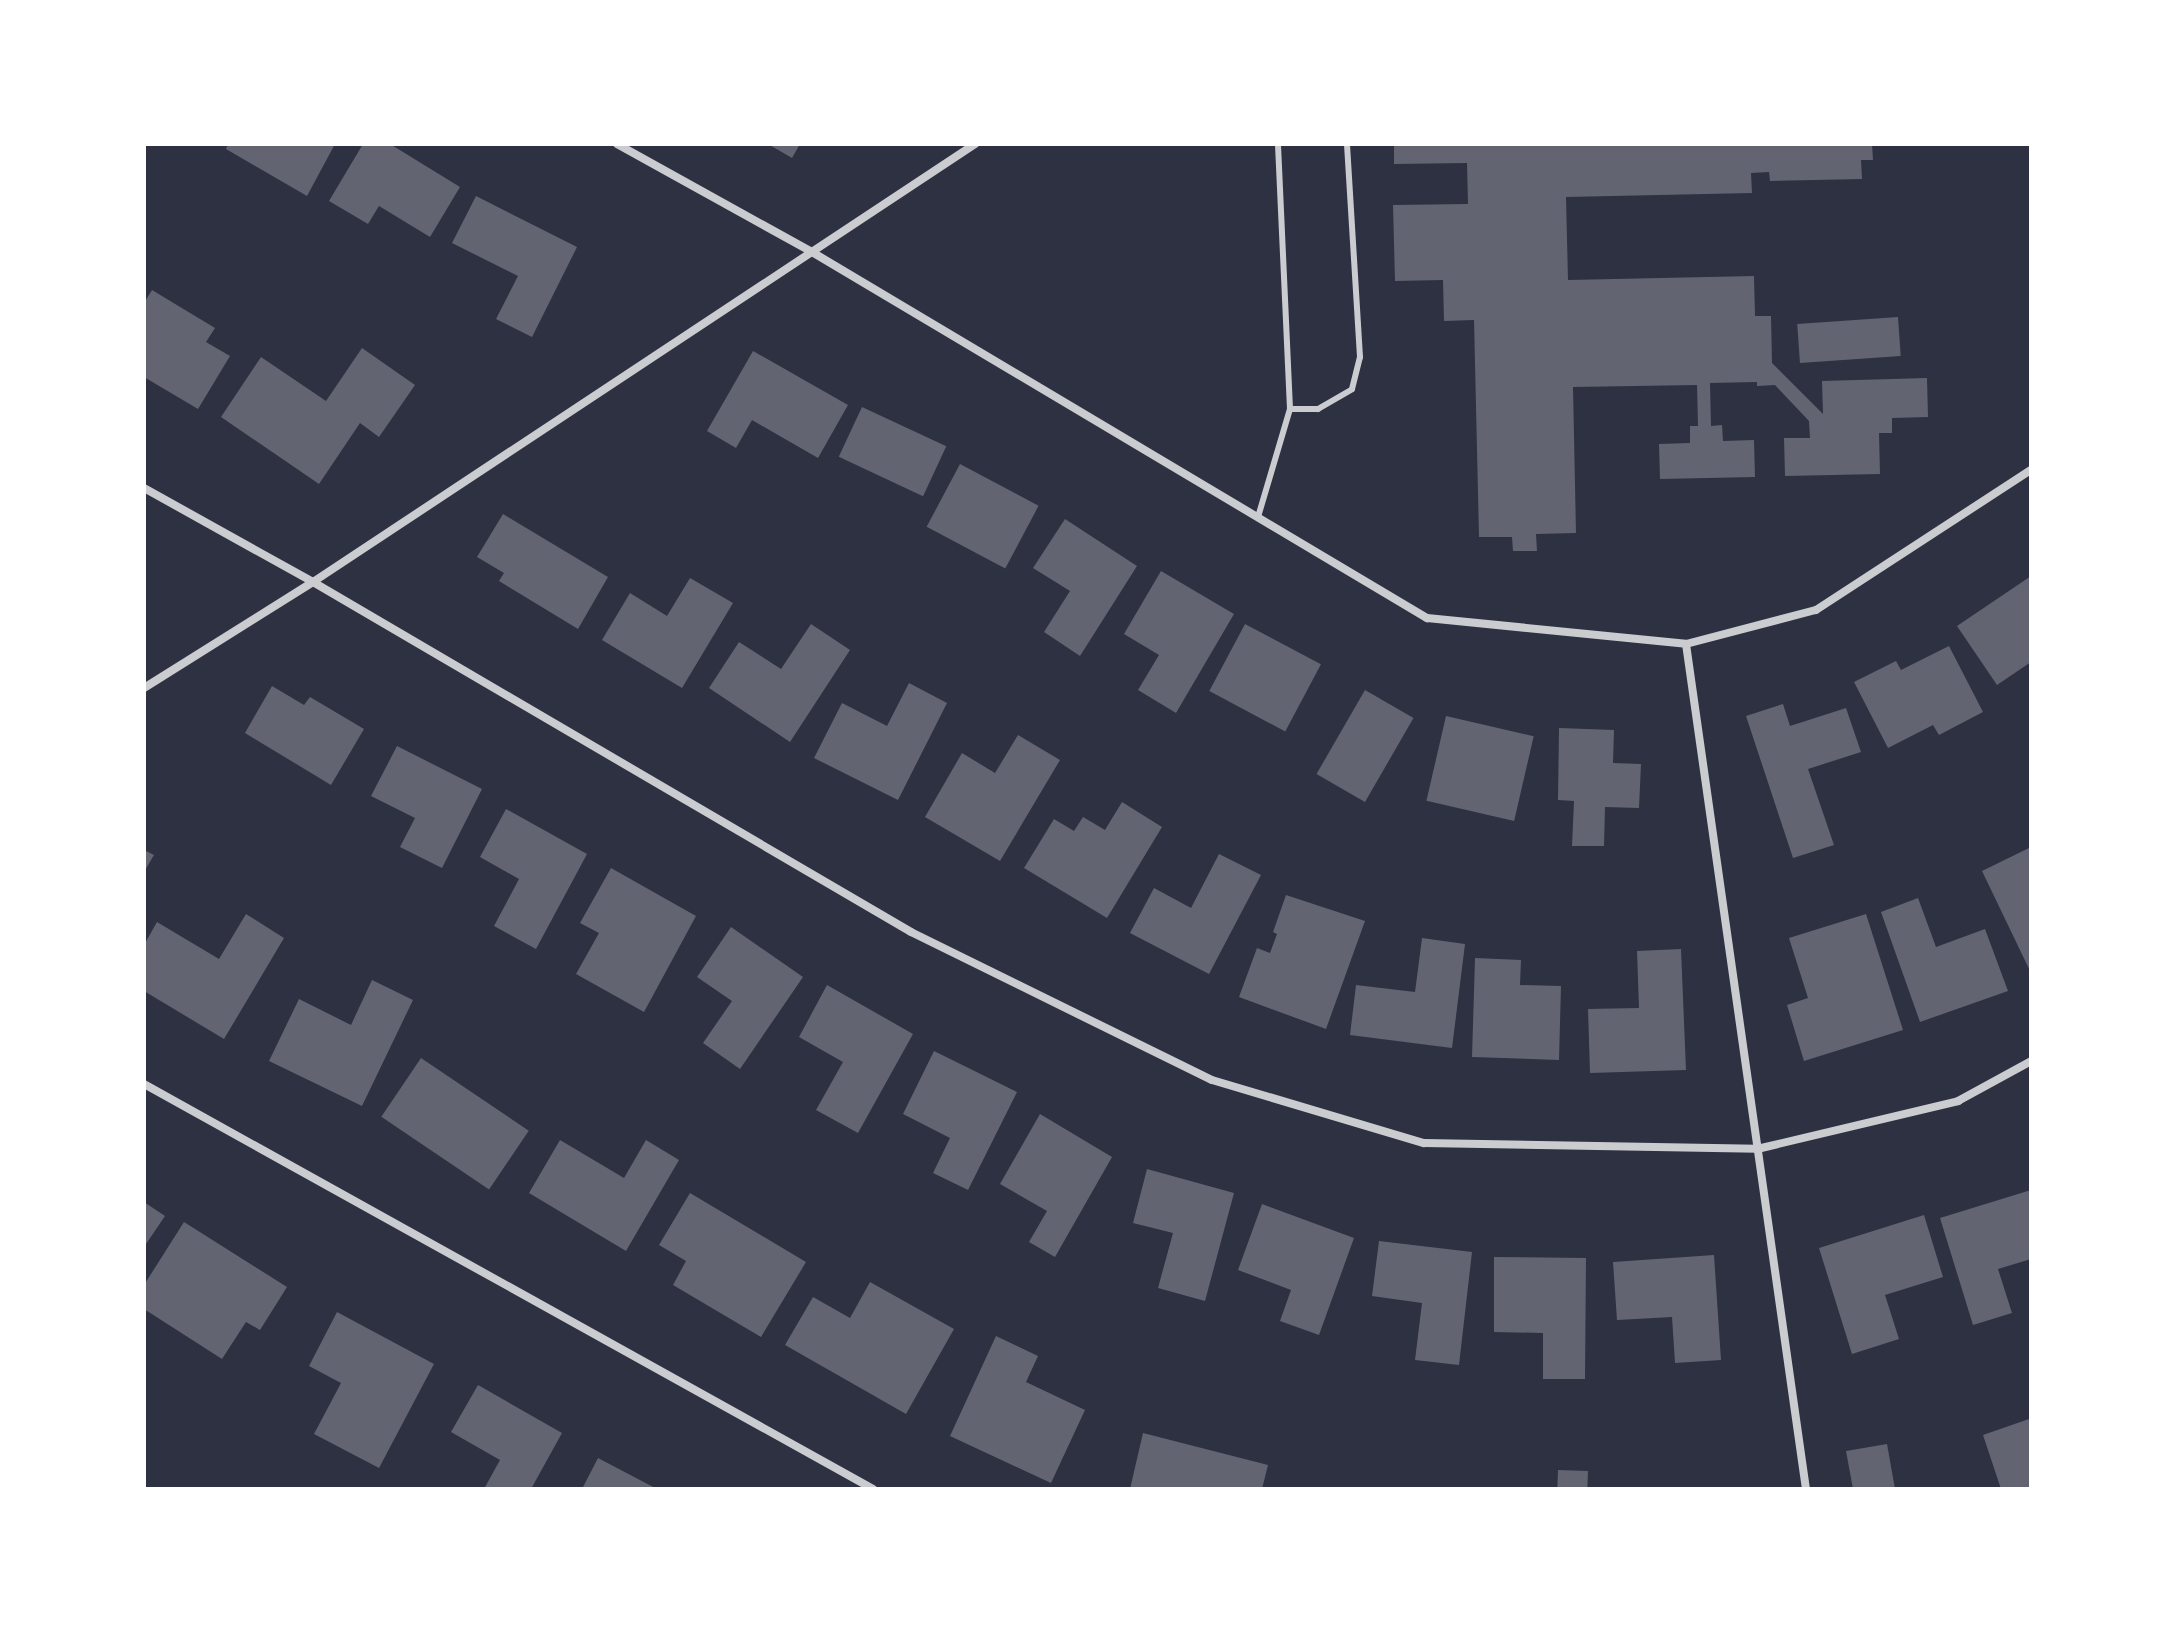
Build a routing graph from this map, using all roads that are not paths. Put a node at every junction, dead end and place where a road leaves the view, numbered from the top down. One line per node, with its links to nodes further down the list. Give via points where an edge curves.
1 (617, 144): 5 (street)
2 (975, 144): 5 (street)
3 (1278, 144): 6 (lane)
4 (1347, 144): 6 (lane, via 1360,357 1352,389 1318,409)
5 (812, 252): 9 (street); 10 (street)
6 (1290, 409): 9 (lane)
7 (2031, 470): 11 (street, via 1816,610)
8 (144, 488): 10 (street)
9 (1258, 517): 11 (street, via 1427,618)
10 (313, 582): 12 (street); 15 (street, via 911,932 1212,1080 1424,1143)
11 (1686, 644): 15 (street)
12 (144, 688)
13 (2031, 1061): 15 (street, via 1958,1101)
14 (144, 1084): 16 (street)
15 (1757, 1149): 17 (street)
16 (873, 1489)
17 (1806, 1489)

